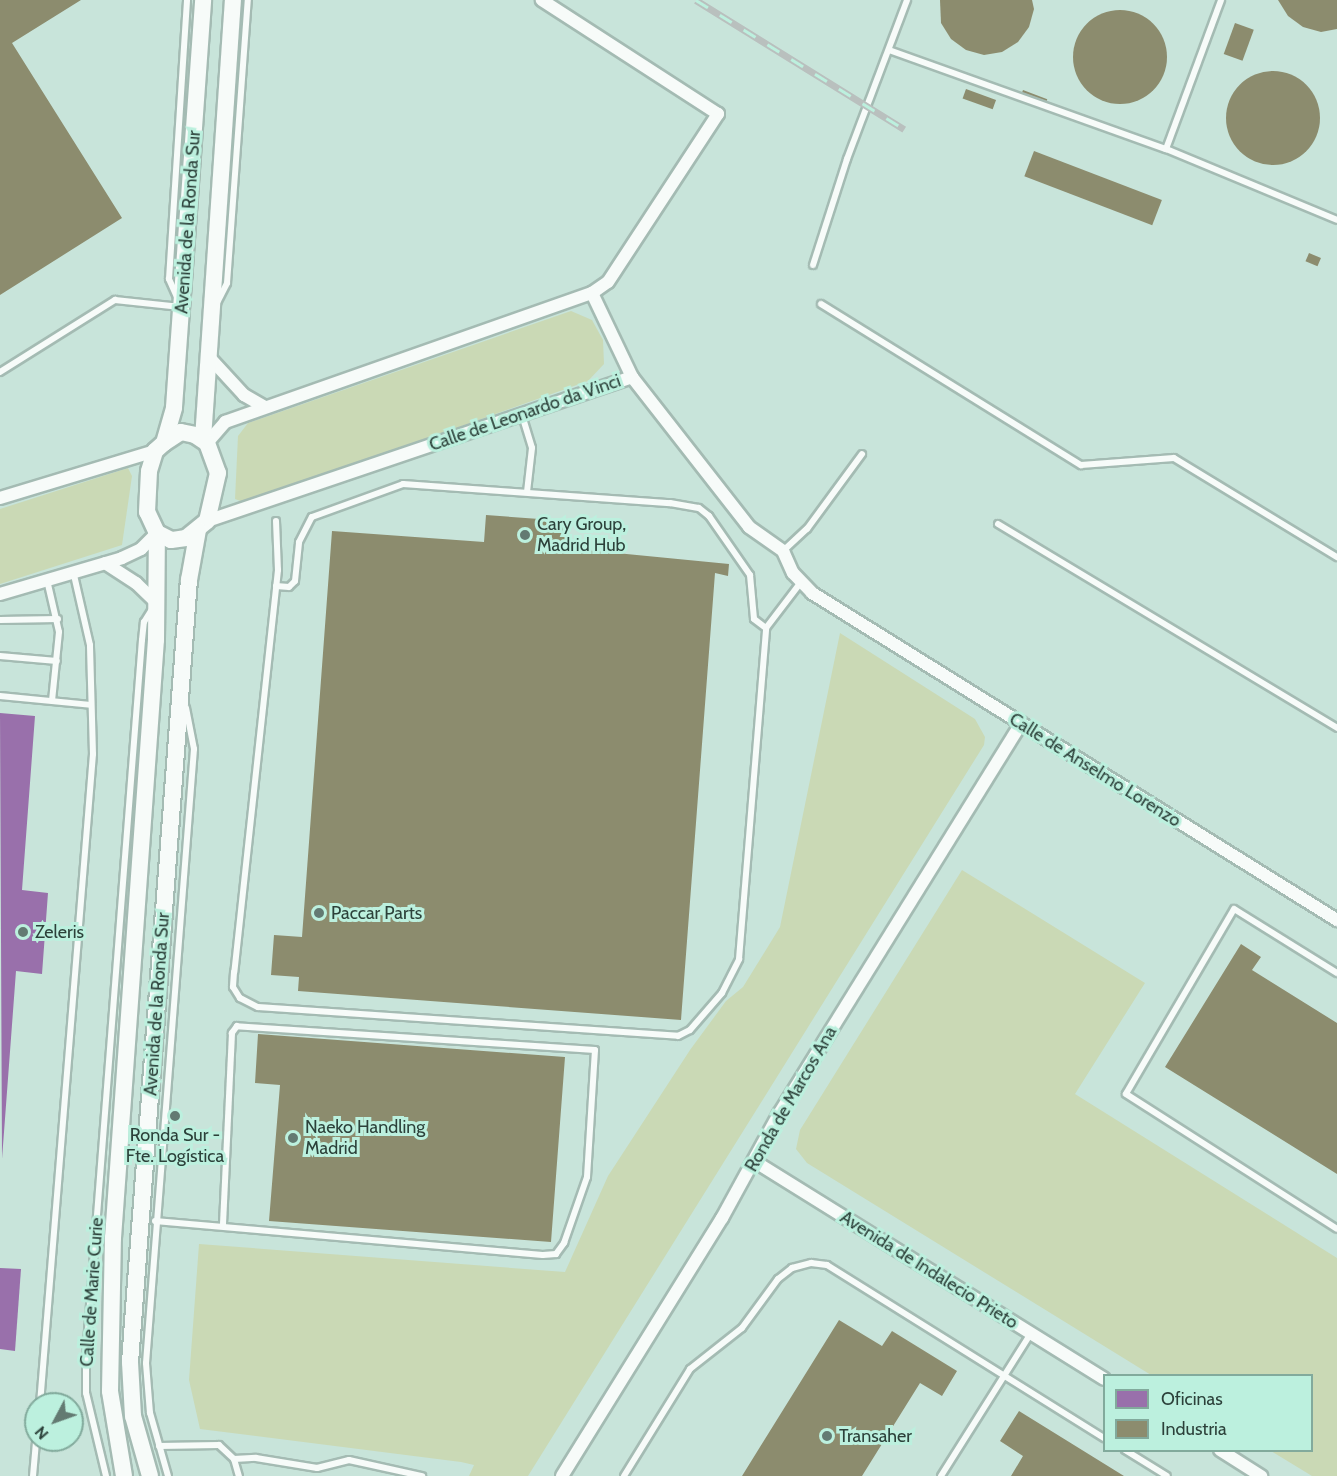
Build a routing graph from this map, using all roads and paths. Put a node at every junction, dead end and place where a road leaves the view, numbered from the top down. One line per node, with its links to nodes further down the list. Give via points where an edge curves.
1 (187, 0): 14 (lane, via 169,279)
2 (203, 0): 14 (main road, Avenida de la Ronda Sur)
3 (233, 0): 15 (main road, Avenida de la Ronda Sur)
4 (248, 0): 15 (lane, via 227,283)
5 (542, 0): 12 (street, via 718,114 608,282)
6 (907, 0): 8 (lane)
7 (1221, 0): 9 (lane)
8 (889, 50): 9 (lane); 11 (lane, via 847,159)
9 (1166, 149): 10 (lane)
10 (1337, 220)
11 (813, 265)
12 (592, 293): 18 (street, Calle de Leonardo da Vinci); 19 (street)
13 (821, 304): 31 (lane, via 1081,465 1174,458)
14 (182, 307): 17 (lane, via 116,300); 22 (main road, Avenida de la Ronda Sur, via 174,407)
15 (211, 315): 16 (main road, Avenida de la Ronda Sur)
16 (209, 357): 19 (street, via 244,395); 21 (main road, Avenida de la Ronda Sur)
17 (0, 372)
18 (632, 377): 20 (street, Calle de Leonardo da Vinci); 30 (street, via 749,527)
19 (265, 407): 21 (street, via 225,422)
20 (522, 415): 24 (lane, via 532,448); 28 (street, Calle de Leonardo da Vinci)
21 (205, 441): 22 (main road, via 181,432); 28 (main road, via 218,473)
22 (160, 447): 25 (street); 29 (main road, via 149,471 147,512)
23 (862, 454): 30 (lane, via 807,529)
24 (527, 492): 36 (lane, via 404,484 326,509 304,527 295,581 289,587); 41 (lane, via 699,508 709,516 750,575 754,619)
25 (0, 498)
26 (276, 521): 36 (lane)
27 (998, 524): 48 (lane)
28 (203, 526): 29 (main road, via 186,538 171,540); 53 (main road, Avenida de la Ronda Sur, via 189,580)
29 (156, 534): 32 (street, via 141,549); 38 (main road, Avenida de la Ronda Sur)
30 (783, 551): 35 (street)
31 (1337, 557)
32 (105, 563): 33 (street); 38 (street)
33 (73, 570): 34 (street); 46 (lane, via 90,645)
34 (47, 579): 37 (street); 39 (lane)
35 (801, 582): 41 (lane); 47 (street, Calle de Anselmo Lorenzo, via 854,620)
36 (276, 586): 41 (lane, via 233,987 240,998 258,1007 678,1036 690,1030 722,993 739,959)
37 (0, 594)
38 (156, 602): 52 (main road, Avenida de la Ronda Sur)
39 (57, 619): 40 (lane); 43 (lane)
40 (0, 620)
41 (766, 628)
42 (0, 656): 43 (lane)
43 (57, 661): 45 (lane)
44 (0, 696): 45 (lane)
45 (52, 701): 46 (lane)
46 (91, 705): 60 (lane, via 93,754)
47 (1021, 723): 49 (street, Calle de Anselmo Lorenzo); 51 (street, Ronda de Marcos Ana, via 779,1114)
48 (1337, 728)
49 (1337, 920)
50 (1337, 973): 56 (lane, via 1234,909 1126,1094)
51 (754, 1161): 57 (street, Avenida de Indalecio Prieto); 74 (street, Ronda de Marcos Ana)
52 (109, 1178): 68 (lane, Calle de Marie Curie, via 86,1393); 69 (main road, Avenida de la Ronda Sur, via 110,1391)
53 (151, 1182): 54 (lane); 70 (main road, Avenida de la Ronda Sur, via 130,1389 133,1416)
54 (155, 1221): 55 (lane); 62 (lane, via 145,1386)
55 (223, 1226): 55 (lane, via 556,1254 564,1243 587,1177 595,1050 237,1026 232,1033)
56 (1337, 1229)
57 (1031, 1333): 58 (lane); 59 (street, Avenida de Indalecio Prieto)
58 (1004, 1375): 61 (lane); 75 (lane, via 827,1265 802,1265 778,1279 742,1328 690,1369); 76 (lane)
59 (1103, 1378)
60 (41, 1392)
61 (1103, 1436)
62 (159, 1446): 66 (lane, via 219,1445); 71 (lane)
63 (35, 1452): 67 (lane)
64 (1128, 1452): 77 (lane)
65 (1223, 1452): 78 (street)
66 (234, 1459): 72 (lane); 73 (lane, via 256,1458 317,1468 349,1460)
67 (33, 1476)
68 (106, 1476)
69 (124, 1476)
70 (150, 1476)
71 (168, 1476)
72 (239, 1476)
73 (422, 1476)
74 (562, 1476)
75 (624, 1476)
76 (940, 1476)
77 (1167, 1476)
78 (1261, 1476)

